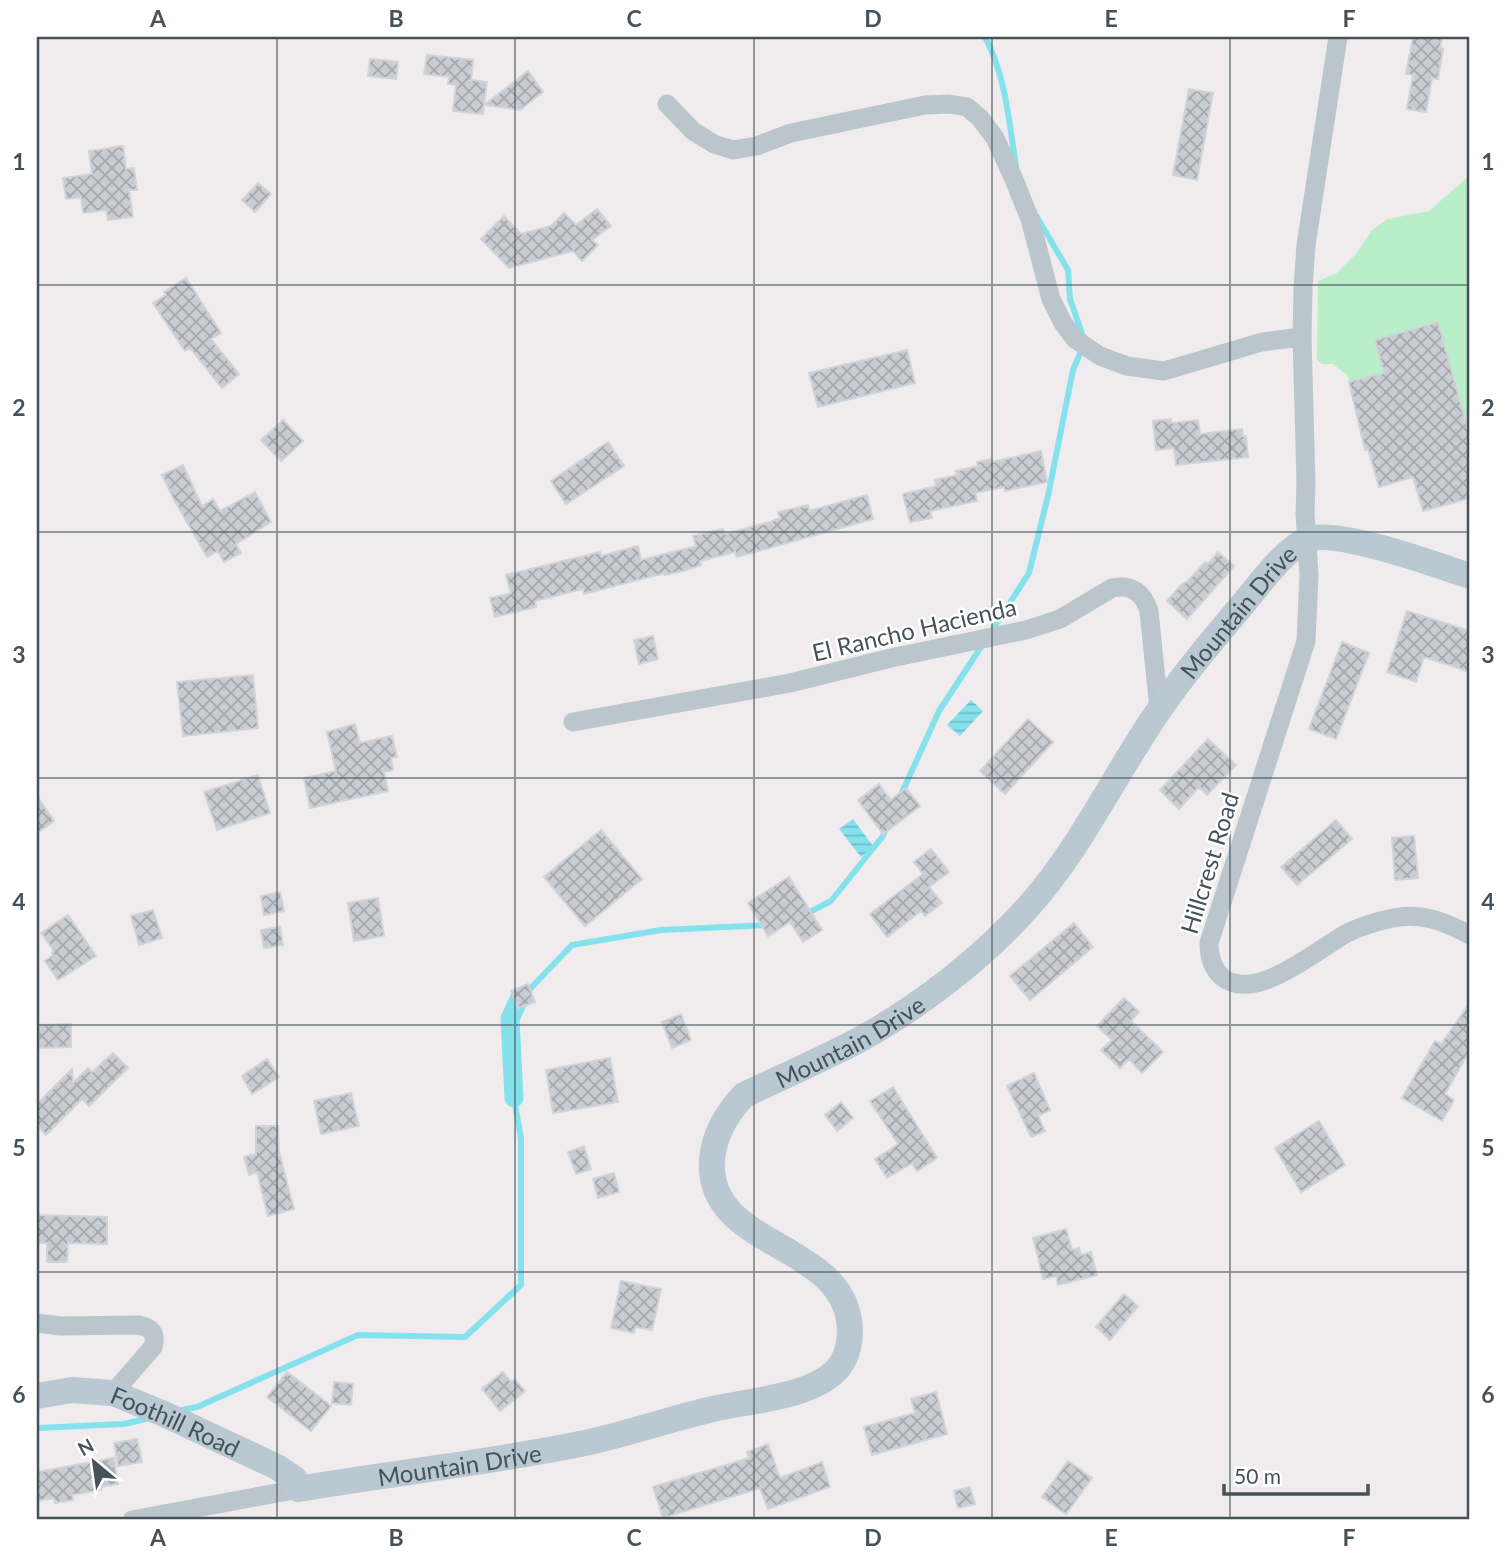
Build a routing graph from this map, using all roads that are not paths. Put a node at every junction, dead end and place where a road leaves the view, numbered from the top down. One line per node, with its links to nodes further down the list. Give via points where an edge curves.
1 (1338, 37): 3 (street, Mountain Drive, via 1306,245)
2 (667, 104): 3 (street, via 693,131 733,150 925,105 967,107 995,138 1030,219 1051,299 1075,339 1100,356 1127,366 1164,371 1262,342)
3 (1302, 337): 4 (street, Mountain Drive)
4 (1307, 539): 5 (main road, via 1376,546); 6 (main road, Mountain Drive, via 1276,564); 8 (street, Hillcrest Road, via 1306,641 1209,943 1213,965 1228,981 1250,985 1283,973 1347,933 1393,918 1430,918)
5 (1470, 576)
6 (1159, 709): 7 (street, El Rancho Hacienda, via 1146,601 1122,586 1060,619 1026,629 790,683); 12 (main road, Mountain Drive, via 1055,875 997,938 904,1013 859,1040 744,1095 719,1129 711,1165 723,1203 740,1222 822,1274 839,1293 848,1314 848,1348 830,1377 797,1392 710,1409 581,1444)
7 (573, 722)
8 (1470, 935)
9 (37, 1324): 10 (street, via 138,1325 153,1331 153,1347)
10 (113, 1393): 11 (main road, Foothill Road, via 72,1390); 12 (main road, Foothill Road, via 277,1468 295,1479)
11 (37, 1396)
12 (298, 1489): 13 (street, Mountain Drive)
13 (132, 1520)

